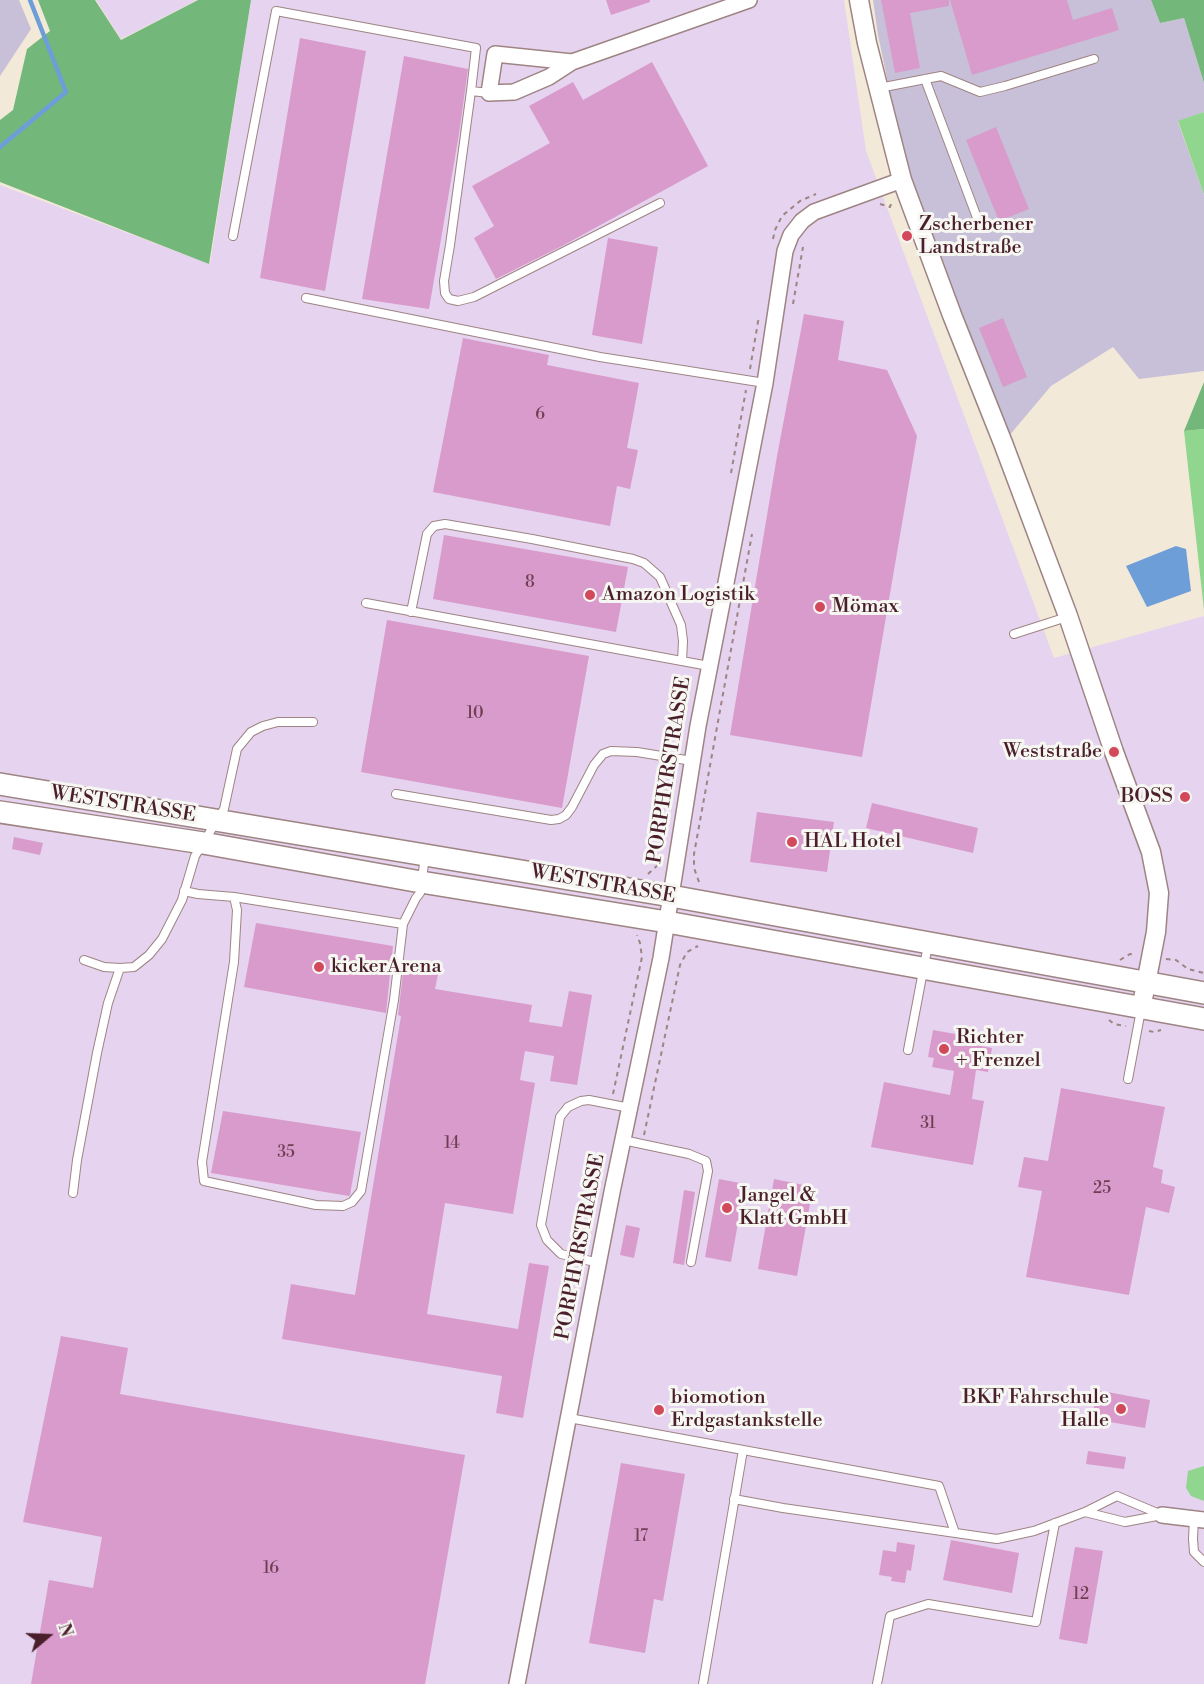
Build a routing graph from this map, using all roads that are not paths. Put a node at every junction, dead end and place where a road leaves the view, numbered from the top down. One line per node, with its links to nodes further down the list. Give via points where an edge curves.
1 (749, 0): 4 (street)
2 (859, 0): 6 (street)
3 (1094, 59): 5 (lane, via 980,92 941,76)
4 (572, 62): 8 (street, via 514,92); 8 (street, via 495,54)
5 (924, 79): 6 (lane); 11 (lane)
6 (879, 88): 9 (street)
7 (471, 91): 8 (lane); 10 (lane, via 444,281 449,299 474,297); 12 (lane, via 476,48 276,10)
8 (489, 93)
9 (902, 180): 14 (street, PORPHYRSTRASSE, via 814,212 791,235 785,251); 17 (street)
10 (660, 202)
11 (979, 224)
12 (233, 236)
13 (306, 298): 14 (lane, via 600,357)
14 (765, 383): 20 (street, PORPHYRSTRASSE)
15 (366, 603): 16 (lane)
16 (411, 612): 19 (lane); 19 (lane, via 427,534 434,526 445,524 532,539 644,563 660,577 681,625)
17 (1068, 616): 18 (lane); 39 (street, via 1151,852 1159,893)
18 (1014, 634)
19 (681, 661): 20 (lane)
20 (709, 666): 22 (street, PORPHYRSTRASSE)
21 (312, 722): 26 (lane, via 278,722 251,732 237,749 224,809)
22 (692, 761): 24 (lane, via 637,752 603,754 566,815 551,820); 31 (street, PORPHYRSTRASSE)
23 (0, 784): 26 (main road, WESTSTRASSE)
24 (396, 794)
25 (0, 812): 27 (main road)
26 (217, 820): 27 (lane); 28 (main road, WESTSTRASSE)
27 (203, 843): 29 (main road); 30 (lane, via 195,855)
28 (426, 855): 29 (lane); 31 (main road, WESTSTRASSE)
29 (422, 882): 33 (main road); 34 (lane)
30 (184, 891): 32 (lane); 37 (lane, via 162,939 149,956 134,966)
31 (671, 896): 33 (street, PORPHYRSTRASSE); 35 (main road, WESTSTRASSE)
32 (234, 897): 34 (lane); 34 (lane, via 234,962 201,1162 204,1181 316,1205 343,1206 361,1191)
33 (667, 922): 38 (main road); 45 (street, PORPHYRSTRASSE)
34 (403, 924)
35 (928, 944): 38 (lane); 39 (main road, WESTSTRASSE)
36 (84, 960): 37 (lane)
37 (120, 968): 47 (lane, via 97,1053)
38 (924, 969): 41 (main road); 43 (lane)
39 (1147, 982): 40 (main road, WESTSTRASSE); 41 (street)
40 (1204, 993)
41 (1141, 1008): 42 (main road); 44 (lane)
42 (1204, 1019)
43 (908, 1050)
44 (1128, 1079)
45 (630, 1108): 46 (street, PORPHYRSTRASSE); 49 (lane, via 581,1101 568,1107 560,1117 541,1225 547,1240 561,1254)
46 (623, 1140): 48 (lane, via 706,1161); 49 (street, PORPHYRSTRASSE)
47 (73, 1194)
48 (691, 1262)
49 (599, 1263): 50 (street, PORPHYRSTRASSE)
50 (569, 1418): 51 (lane); 59 (street, PORPHYRSTRASSE)
51 (743, 1450): 52 (lane); 57 (lane, via 939,1486)
52 (734, 1499): 57 (lane); 60 (lane)
53 (1085, 1512): 54 (lane, via 1125,1522); 54 (lane, via 1117,1496); 56 (lane)
54 (1162, 1515): 55 (street)
55 (1199, 1519): 58 (lane, via 1194,1552)
56 (1055, 1523): 57 (lane, via 997,1539); 61 (lane, via 1036,1622 928,1604 890,1616)
57 (955, 1533)
58 (1204, 1562)
59 (517, 1684)
60 (703, 1684)
61 (878, 1684)

